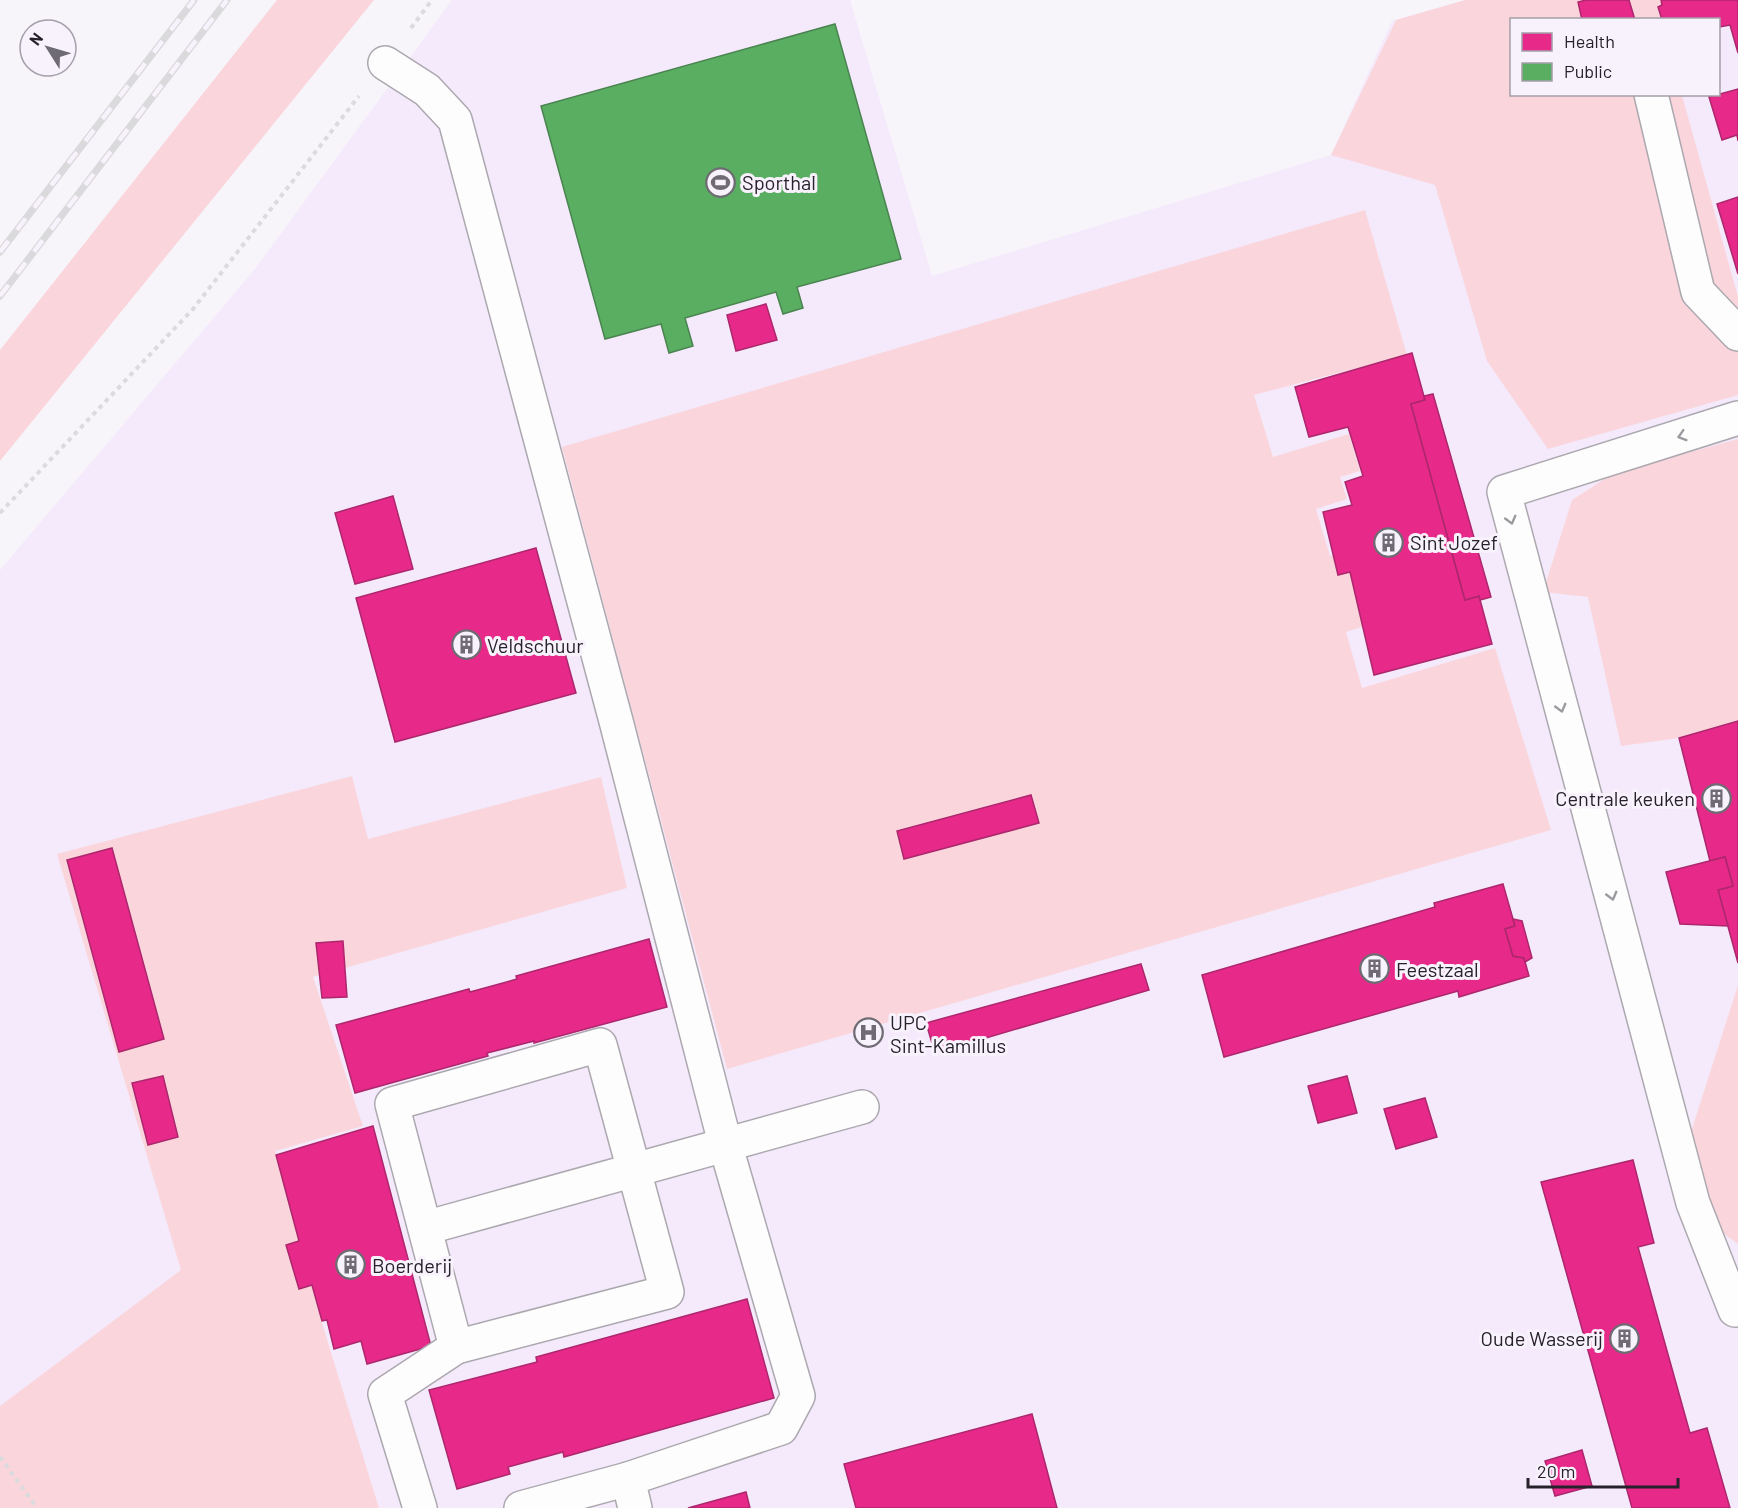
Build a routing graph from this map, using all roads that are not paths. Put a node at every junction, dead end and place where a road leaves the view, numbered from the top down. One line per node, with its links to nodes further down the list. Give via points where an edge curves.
1 (385, 63): 6 (lane, via 427,90 455,120)
2 (1651, 96): 3 (lane, via 1698,292)
3 (1738, 334)
4 (1738, 418): 9 (lane, one-way to 9, via 1504,492 1694,1203)
5 (862, 1107): 6 (lane)
6 (726, 1147): 7 (lane); 11 (lane, via 798,1396 781,1428)
7 (633, 1171): 8 (lane); 8 (lane, via 600,1045 392,1104); 10 (lane, via 667,1292)
8 (425, 1228): 10 (lane)
9 (1737, 1313)
10 (456, 1347): 12 (lane, via 385,1394)
11 (632, 1493): 13 (lane)
12 (420, 1508)
13 (521, 1508)

